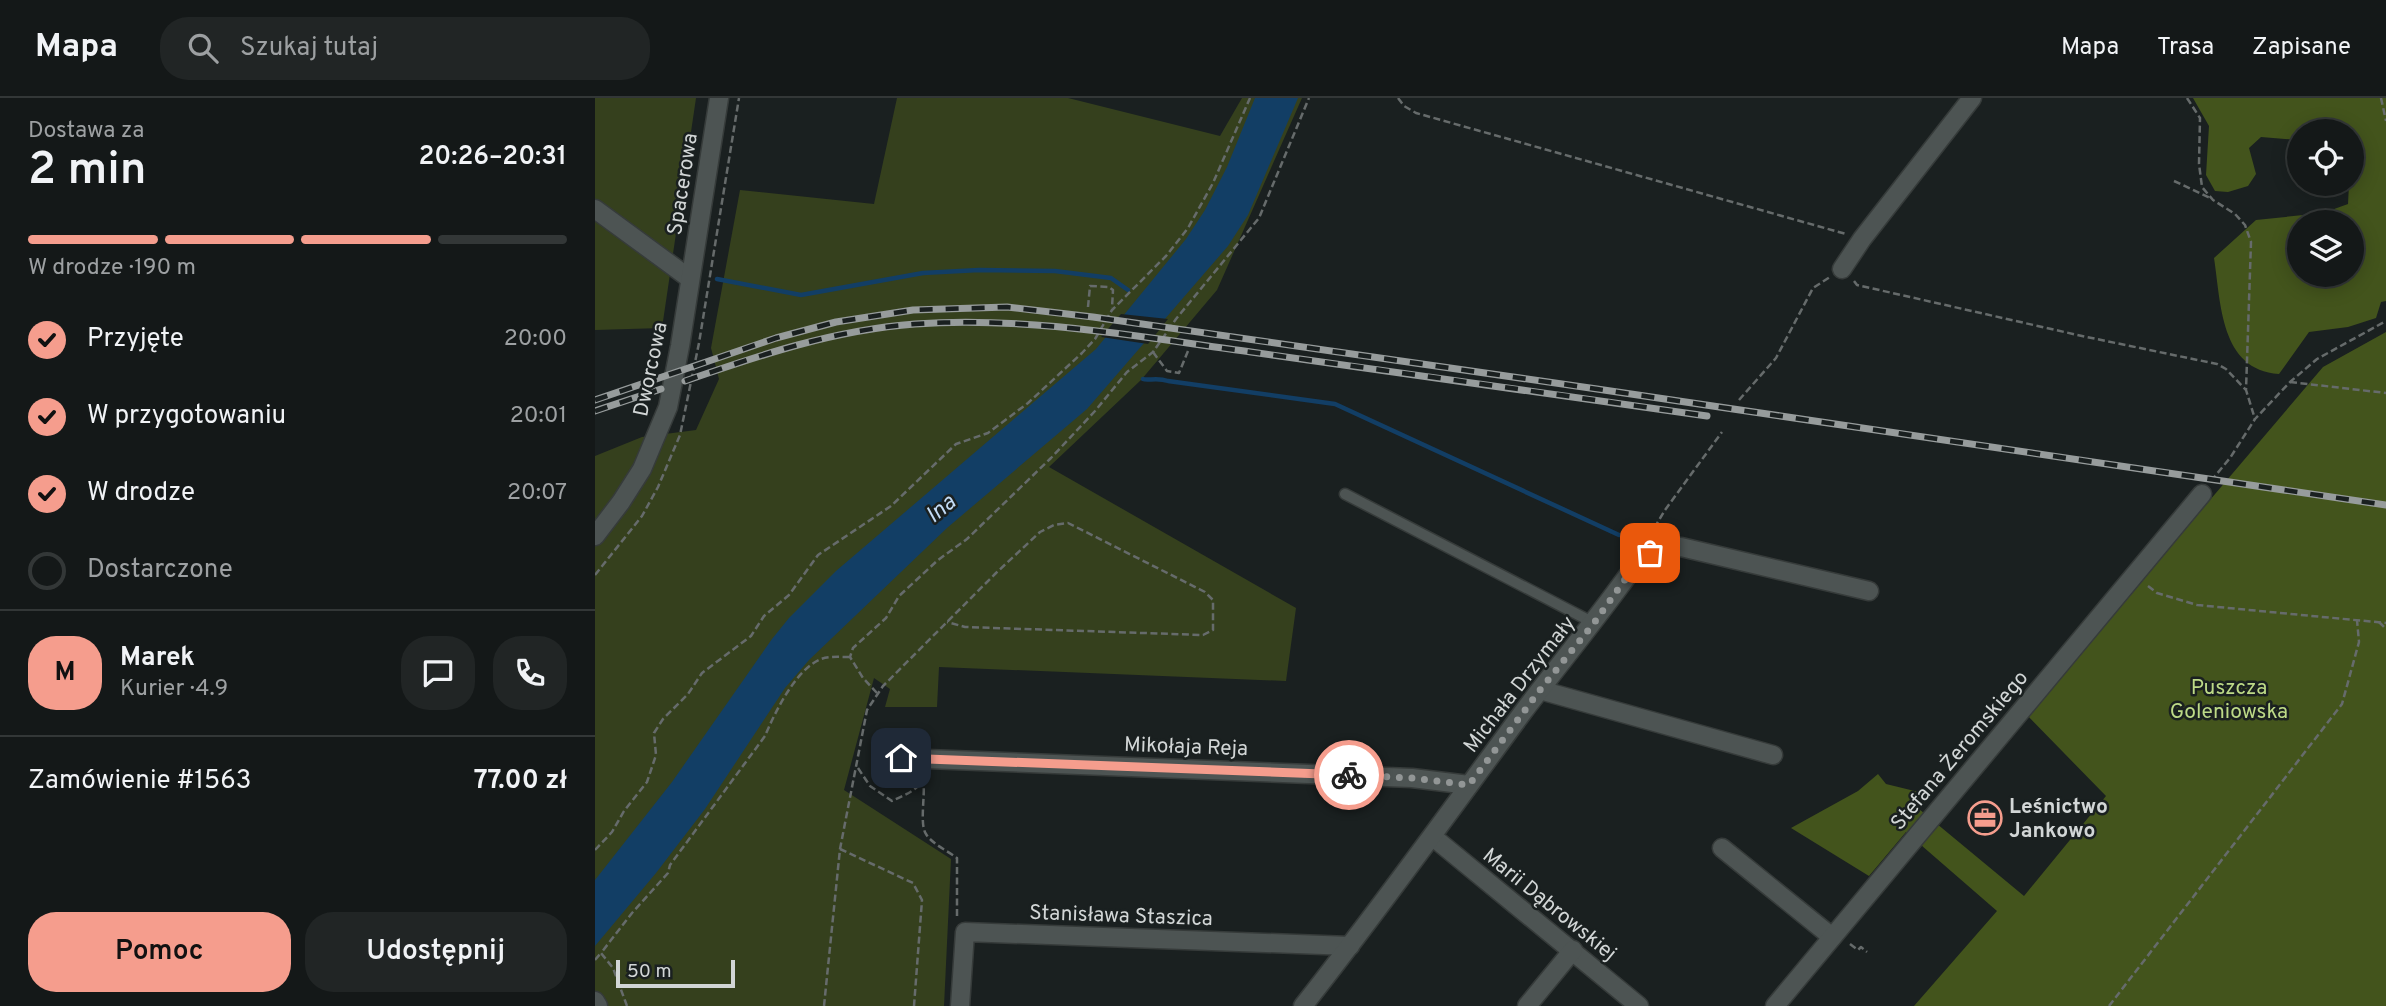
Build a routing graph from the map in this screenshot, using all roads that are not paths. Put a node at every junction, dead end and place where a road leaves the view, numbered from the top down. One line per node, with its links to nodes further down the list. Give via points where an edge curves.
1 (719, 98): 5 (street, Spacerowa)
2 (1972, 98): 4 (street)
3 (595, 209): 5 (street)
4 (1842, 270)
5 (689, 278): 8 (street, Dworcowa, via 669,407 642,469)
6 (1345, 494): 10 (lane)
7 (2202, 494): 17 (street, Stefana Żeromskiego)
8 (595, 536)
9 (1869, 592): 10 (street, Michała Drzymały, via 1681,547 1663,548 1636,564)
10 (1594, 623): 11 (street, Michała Drzymały)
11 (1540, 690): 12 (street); 14 (street, Michała Drzymały)
12 (1773, 755)
13 (901, 758): 14 (street, Mikołaja Reja, via 1399,778)
14 (1469, 785): 15 (street, Michała Drzymały)
15 (1433, 837): 18 (street, Michała Drzymały); 19 (street, Marii Dąbrowskiej)
16 (1722, 848): 17 (street)
17 (1832, 937): 26 (street, Stefana Żeromskiego)
18 (1350, 946): 22 (street, Stanisława Staszica, via 965,932); 23 (street, Michała Drzymały)
19 (1573, 950): 24 (street); 25 (street, Marii Dąbrowskiej)
20 (595, 1001): 21 (street)
21 (598, 1006)
22 (960, 1006)
23 (1303, 1006)
24 (1527, 1006)
25 (1639, 1006)
26 (1775, 1006)

